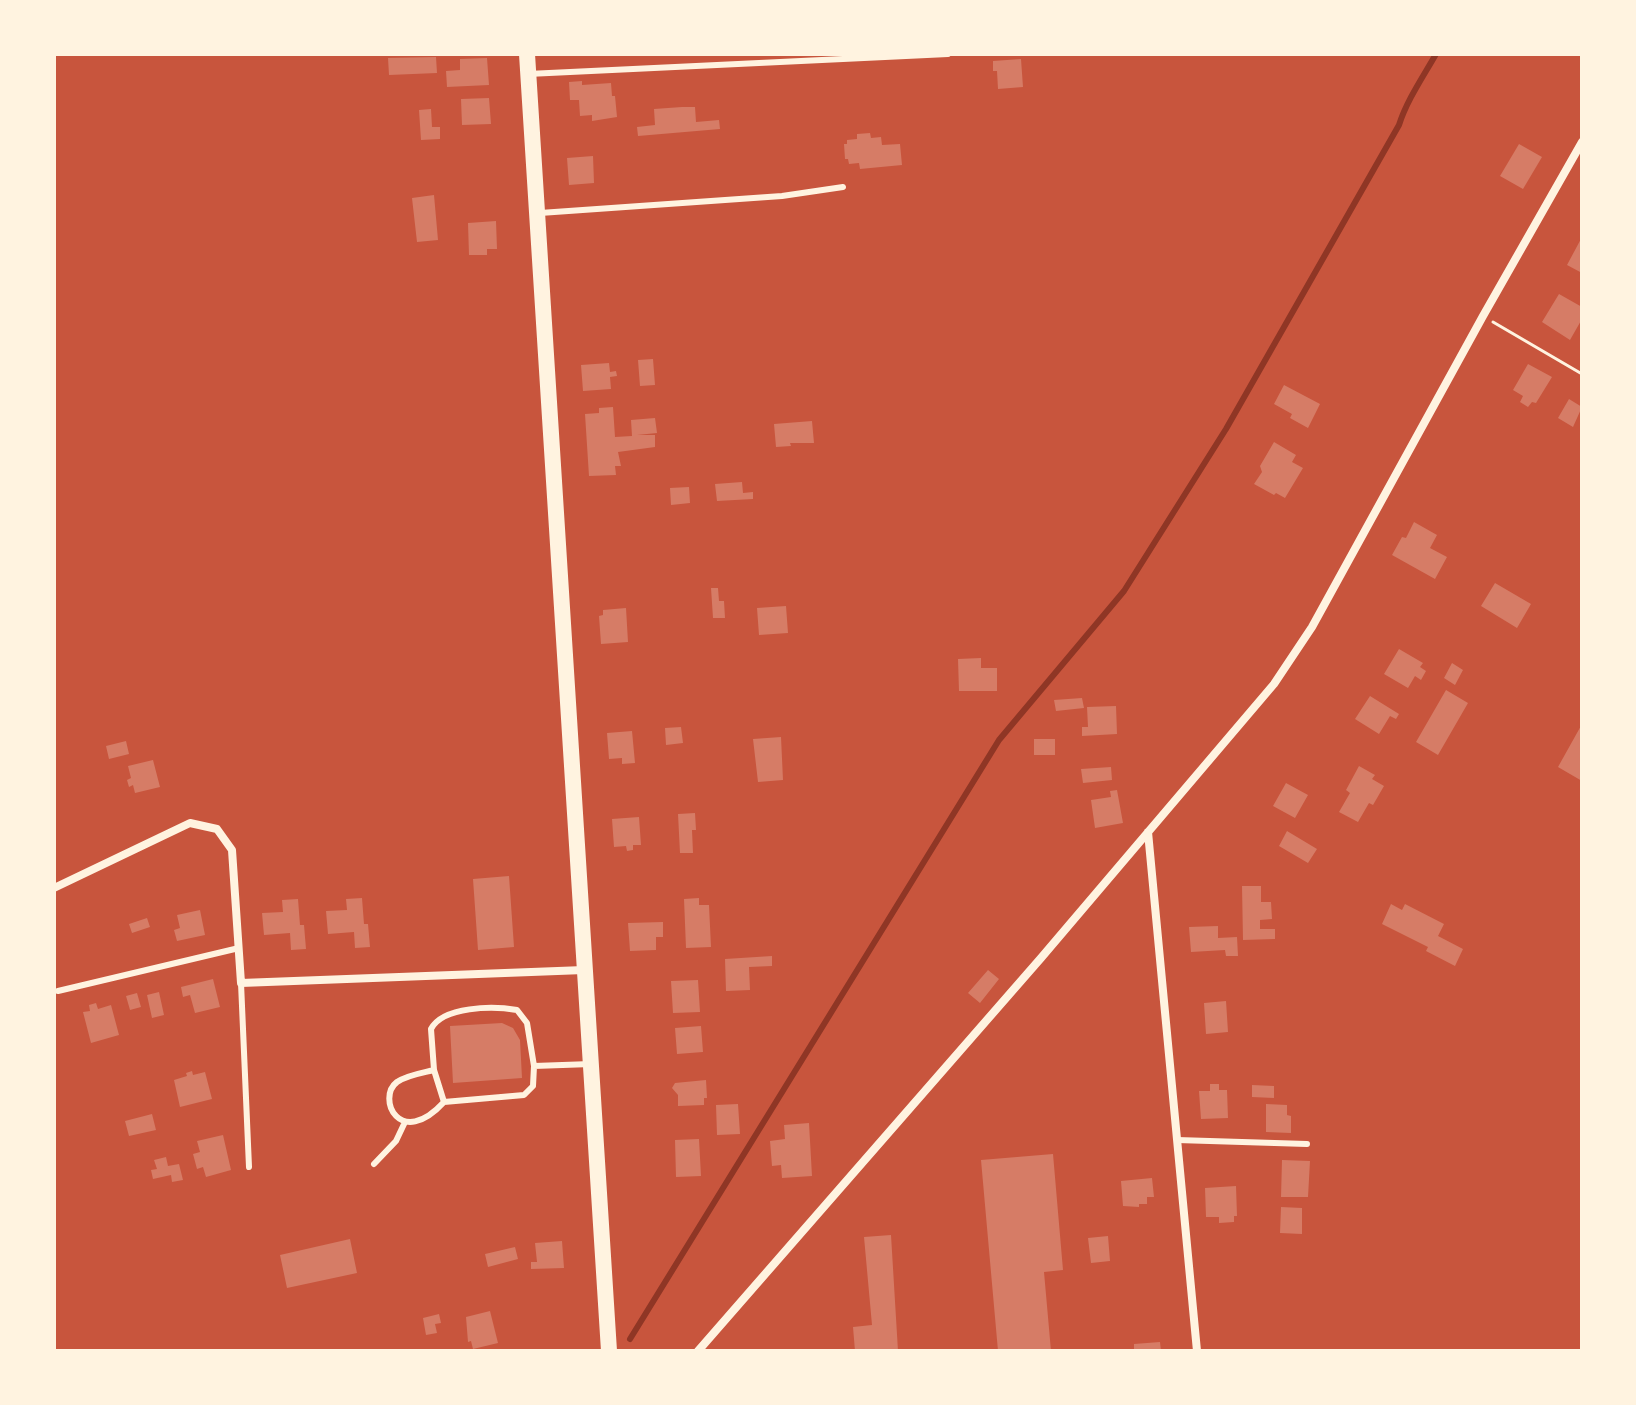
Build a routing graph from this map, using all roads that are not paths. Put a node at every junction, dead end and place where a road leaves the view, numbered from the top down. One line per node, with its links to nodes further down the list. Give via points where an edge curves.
1 (527, 54): 3 (main road)
2 (948, 54): 3 (lane)
3 (528, 74): 6 (main road)
4 (1582, 142): 7 (street, via 1312,627 1274,684)
5 (843, 187): 6 (lane)
6 (537, 213): 10 (main road)
7 (1148, 832): 18 (street); 23 (street)
8 (54, 888): 9 (street, via 190,823 217,829 232,850)
9 (239, 948): 11 (street); 12 (lane)
10 (584, 970): 11 (street); 13 (main road)
11 (241, 983): 21 (lane)
12 (58, 991)
13 (591, 1064): 14 (lane); 22 (main road)
14 (534, 1066): 15 (lane, via 527,1023 517,1010 470,1010 447,1013 434,1023); 16 (lane, via 533,1086 524,1095)
15 (434, 1070): 16 (lane); 17 (lane, via 395,1083 390,1103)
16 (444, 1102): 17 (lane, via 432,1116)
17 (405, 1122): 20 (lane, via 396,1141)
18 (1177, 1140): 19 (lane); 24 (street)
19 (1307, 1144)
20 (374, 1164)
21 (249, 1167)
22 (609, 1351)
23 (698, 1351)
24 (1197, 1351)

